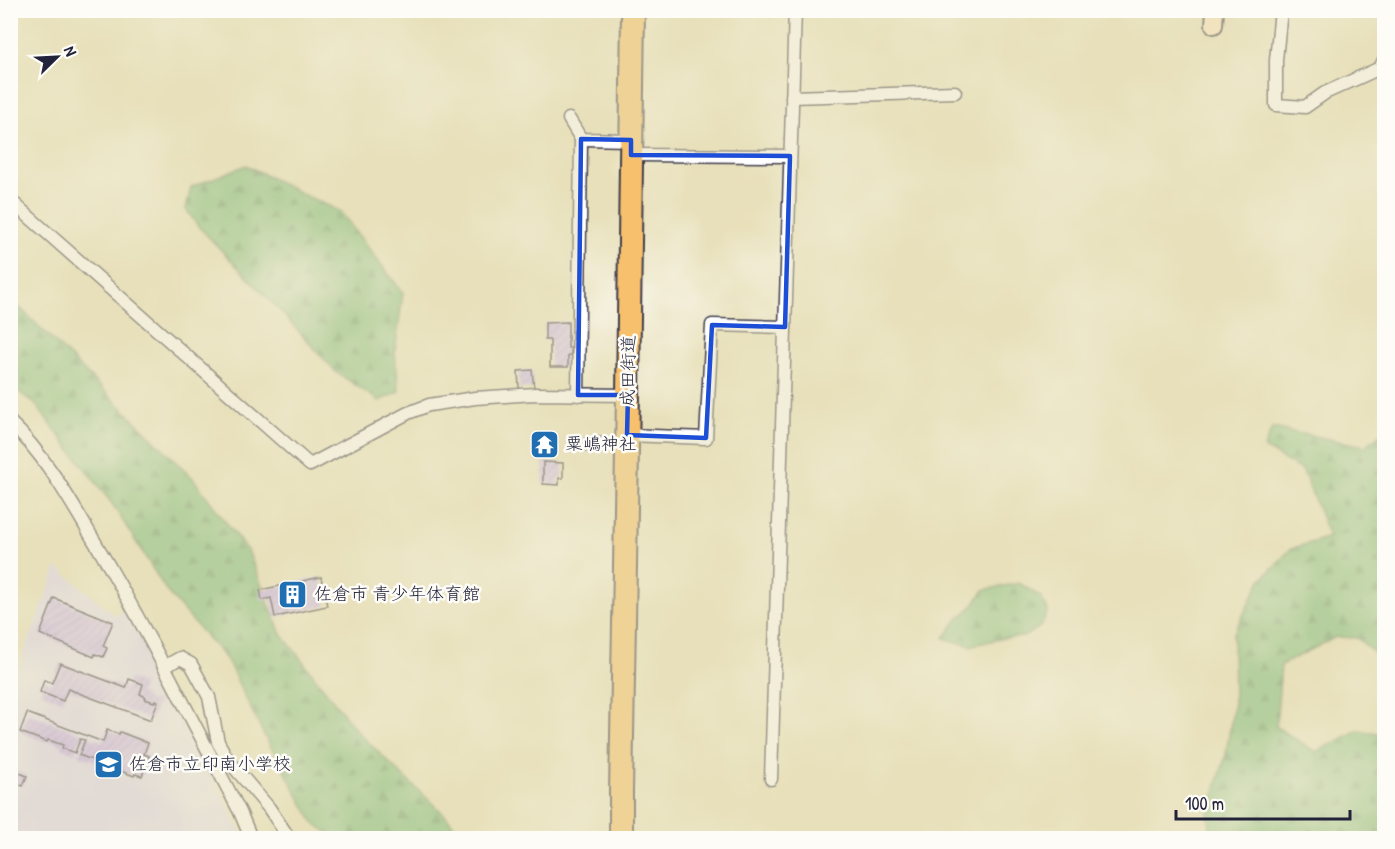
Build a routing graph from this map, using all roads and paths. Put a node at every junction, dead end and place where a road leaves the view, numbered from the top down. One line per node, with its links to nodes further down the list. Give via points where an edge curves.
1 (633, 10): 9 (highway, 成田街道)
2 (795, 10): 6 (street)
3 (1281, 10): 4 (street, via 1276,105 1305,107 1325,93 1380,68)
4 (1384, 60)
5 (955, 92): 6 (street)
6 (792, 97): 10 (street)
7 (569, 119): 8 (street)
8 (581, 139): 9 (street); 13 (street)
9 (631, 148): 10 (street); 14 (highway, 成田街道)
10 (790, 156): 12 (street)
11 (10, 200): 13 (street, via 310,465 429,405 475,398)
12 (785, 327): 16 (street, via 712,325 706,438); 18 (street)
13 (578, 395): 14 (street)
14 (628, 395): 16 (highway, 成田街道)
15 (10, 422): 17 (street, via 28,438 71,501)
16 (627, 435): 21 (highway, 成田街道)
17 (164, 667): 19 (street); 20 (street, via 180,658 191,664 209,697 218,742)
18 (771, 779)
19 (251, 838)
20 (286, 838)
21 (623, 838)

